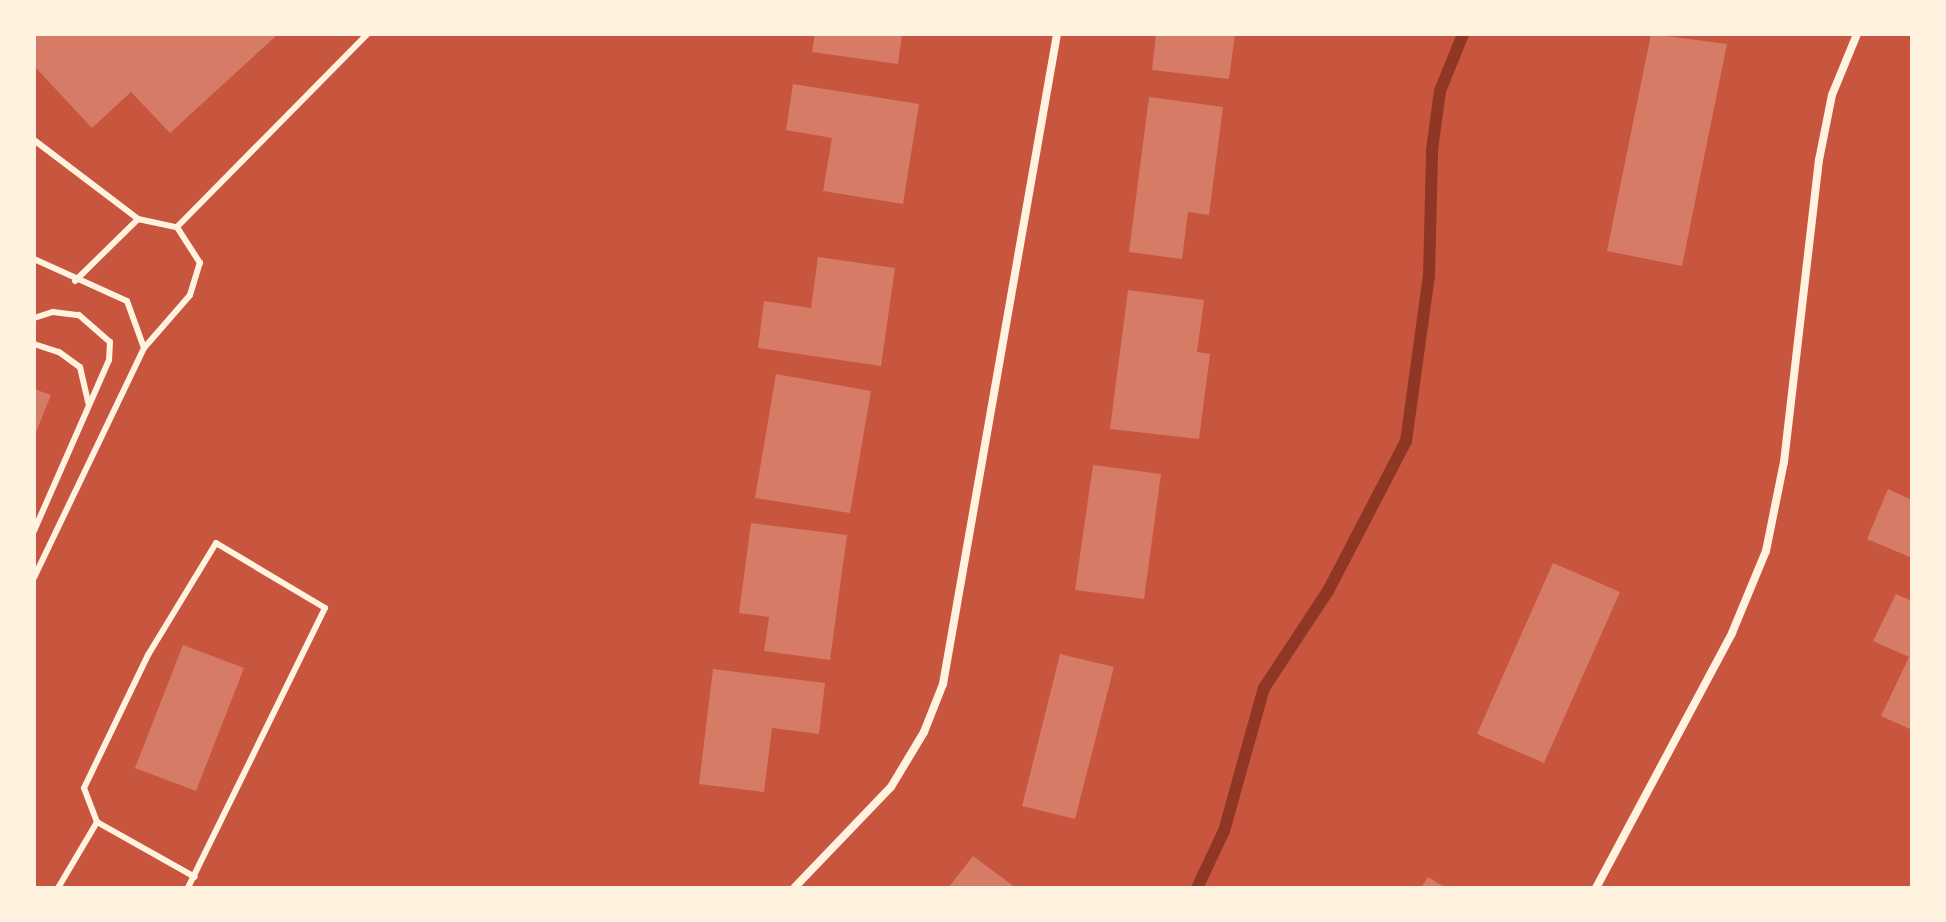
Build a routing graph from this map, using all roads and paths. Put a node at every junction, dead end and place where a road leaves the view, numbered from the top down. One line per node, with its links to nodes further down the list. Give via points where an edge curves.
1 (367, 34): 6 (lane)
2 (1057, 34): 19 (street, via 943,684 924,732 891,787)
3 (1857, 34): 20 (street, via 1832,95 1819,160 1784,462 1766,551 1732,633)
4 (34, 140): 5 (lane)
5 (138, 219): 6 (lane); 8 (lane)
6 (177, 227): 11 (lane, via 200,263 190,295)
7 (34, 259): 8 (lane)
8 (75, 281): 11 (lane, via 127,301)
9 (34, 318): 12 (lane, via 53,312 79,315 110,342 109,360)
10 (34, 344): 12 (lane, via 59,352 80,367)
11 (144, 348): 14 (lane)
12 (88, 407): 13 (lane)
13 (34, 531)
14 (34, 578)
15 (97, 822): 16 (lane); 16 (lane, via 84,788 148,655 216,543 325,608); 17 (lane)
16 (195, 877): 18 (lane)
17 (58, 888)
18 (188, 888)
19 (794, 888)
20 (1596, 888)

